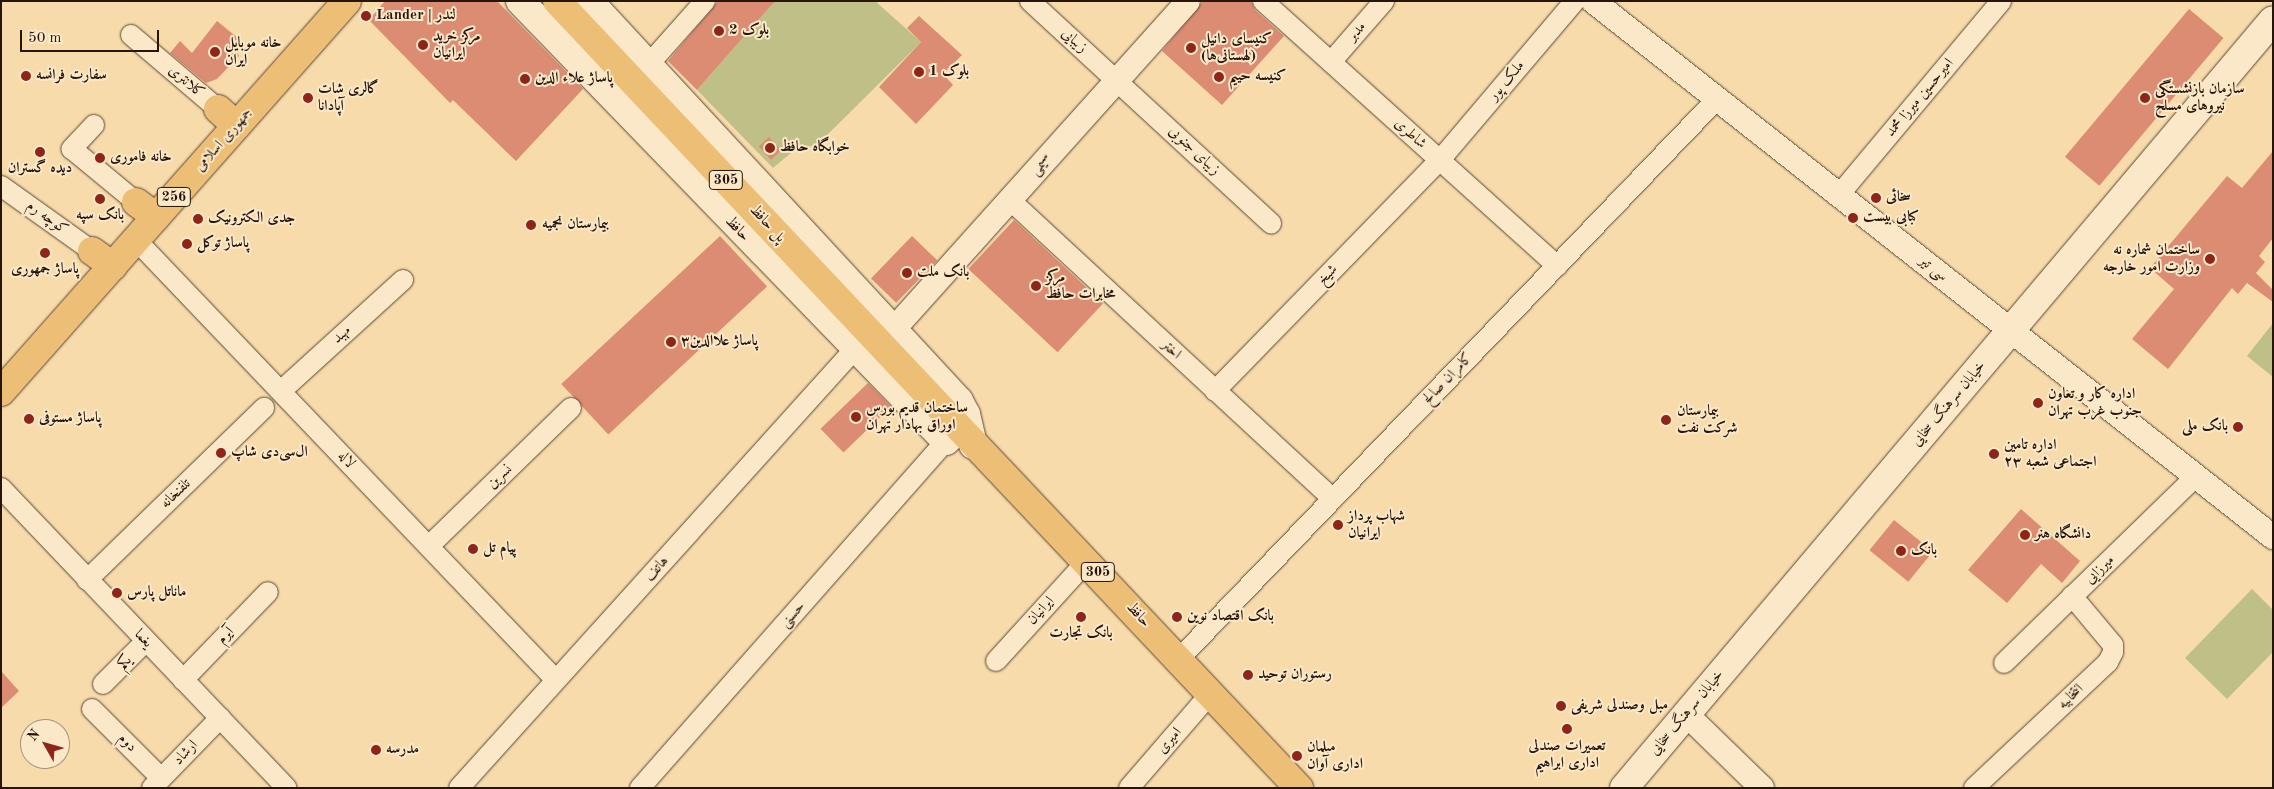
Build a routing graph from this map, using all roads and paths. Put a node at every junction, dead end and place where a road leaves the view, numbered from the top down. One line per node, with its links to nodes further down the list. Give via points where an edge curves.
1 (347, 1): 19 (main road, جمهوری اسلامی / 256)
2 (520, 1): 33 (main road, حافظ)
3 (557, 1): 34 (main road, پل حافظ / 305)
4 (589, 1): 16 (main road)
5 (706, 1): 16 (street)
6 (1030, 1): 17 (street, زیبایی)
7 (1188, 1): 17 (street, سیمی)
8 (1263, 1): 15 (street, شاطری)
9 (1384, 1): 15 (street, مدبر)
10 (1574, 1): 21 (street, ملک پور)
11 (1593, 1): 18 (street, سی تیر)
12 (2002, 1): 23 (street, امیرحسین میرزا محمد)
13 (2273, 20): 32 (main road, خیابان سرهنگ سخایی)
14 (131, 35): 19 (street, کلانتری)
15 (1330, 62): 21 (street, شاطری)
16 (650, 63): 31 (main road)
17 (1117, 80): 24 (street, سیمی); 26 (street, زیبای جنوبی)
18 (1717, 99): 23 (street, سی تیر); 29 (street, کامران صالح)
19 (227, 117): 25 (main road, جمهوری اسلامی / 256)
20 (94, 125): 25 (street, via 72,149)
21 (1440, 160): 29 (street, شاطری); 37 (street, شیخ)
22 (1, 186): 28 (street, کوچه رم)
23 (1839, 195): 32 (street, سی تیر)
24 (1010, 200): 31 (street, سیمی); 37 (street, اختر)
25 (146, 209): 27 (main road, جمهوری اسلامی / 256)
26 (1272, 222)
27 (136, 240): 28 (main road, جمهوری اسلامی / 256); 36 (street, لاله)
28 (103, 258): 35 (main road, جمهوری اسلامی / 256)
29 (1557, 266): 43 (street, کامران صالح)
30 (403, 280): 36 (street, مهبد)
31 (894, 329): 40 (main road, via 959,400 966,414)
32 (2011, 331): 41 (street, سی تیر); 59 (main road, خیابان سرهنگ سخایی)
33 (854, 350): 40 (main road, حافظ); 55 (street, هاتف)
34 (894, 359): 40 (main road, حافظ / 305)
35 (6, 377)
36 (281, 391): 45 (street, لاله)
37 (1216, 391): 43 (street, اختر)
38 (264, 408): 47 (street, تلفنخانه)
39 (571, 408): 45 (street, نسرین)
40 (959, 439): 46 (main road, حافظ / 305); 64 (street, حسنی)
41 (2196, 476): 44 (street, سی تیر); 49 (street, میرزایی)
42 (1, 488): 47 (street, یغما)
43 (1333, 499): 51 (street, کامران صالح)
44 (2273, 537)
45 (429, 546): 55 (street, لاله)
46 (1087, 561): 51 (main road, حافظ / 305); 52 (street, ایرانیان)
47 (88, 580): 50 (street, یغما)
48 (268, 592): 54 (street, آیرم)
49 (2072, 596): 53 (street, میرزایی); 69 (street, انتخابیه, via 2113,645 2108,662)
50 (146, 641): 54 (street, یغما); 56 (street, یکم)
51 (1179, 659): 57 (main road, حافظ / 305)
52 (996, 661)
53 (2004, 663)
54 (183, 680): 60 (street, یغما)
55 (556, 680): 62 (street, هاتف)
56 (103, 684)
57 (1211, 694): 65 (street, امیری); 66 (main road, حافظ / 305)
58 (92, 709): 61 (street, دوم)
59 (1686, 714): 67 (main road, خیابان سرهنگ سخایی); 68 (street)
60 (220, 718): 61 (street, ارشاد); 63 (street, یغما)
61 (156, 783)
62 (460, 787)
63 (287, 788)
64 (640, 788)
65 (1129, 788)
66 (1299, 788)
67 (1624, 788)
68 (1762, 788)
69 (1974, 788)

